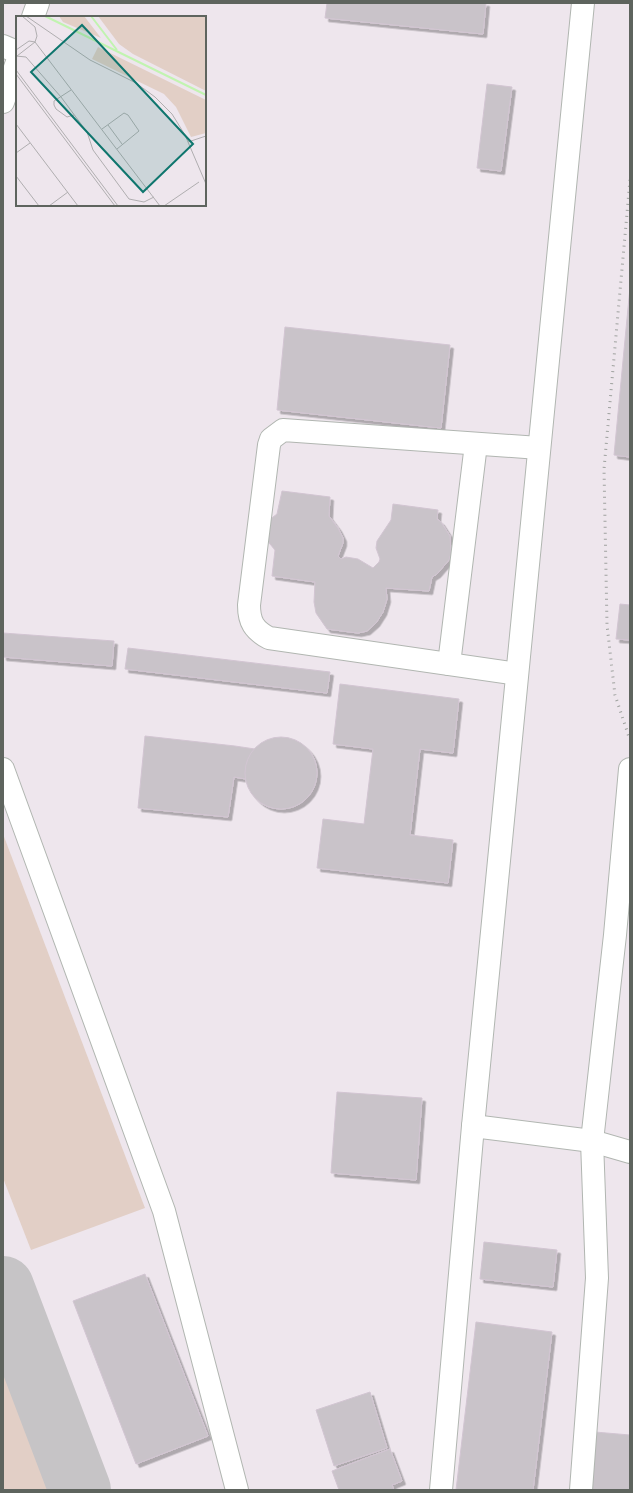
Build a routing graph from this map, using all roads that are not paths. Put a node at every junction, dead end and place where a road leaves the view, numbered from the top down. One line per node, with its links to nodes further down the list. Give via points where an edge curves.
1 (38, 3): 3 (lane)
2 (583, 3): 9 (lane)
3 (33, 16)
4 (3, 46): 5 (lane)
5 (16, 52)
6 (16, 65): 7 (lane)
7 (3, 102)
8 (476, 444): 9 (lane); 10 (lane); 10 (lane, via 283,430 277,433 271,438 269,445 251,590 251,622 269,638)
9 (539, 448): 11 (lane)
10 (449, 664): 11 (lane)
11 (517, 674): 15 (lane)
12 (3, 769): 18 (lane, via 164,1211)
13 (630, 769): 14 (lane)
14 (622, 936): 16 (lane)
15 (473, 1126): 16 (lane); 19 (lane)
16 (592, 1141): 17 (lane); 20 (lane, via 597,1278)
17 (630, 1152)
18 (237, 1490)
19 (441, 1490)
20 (581, 1490)

